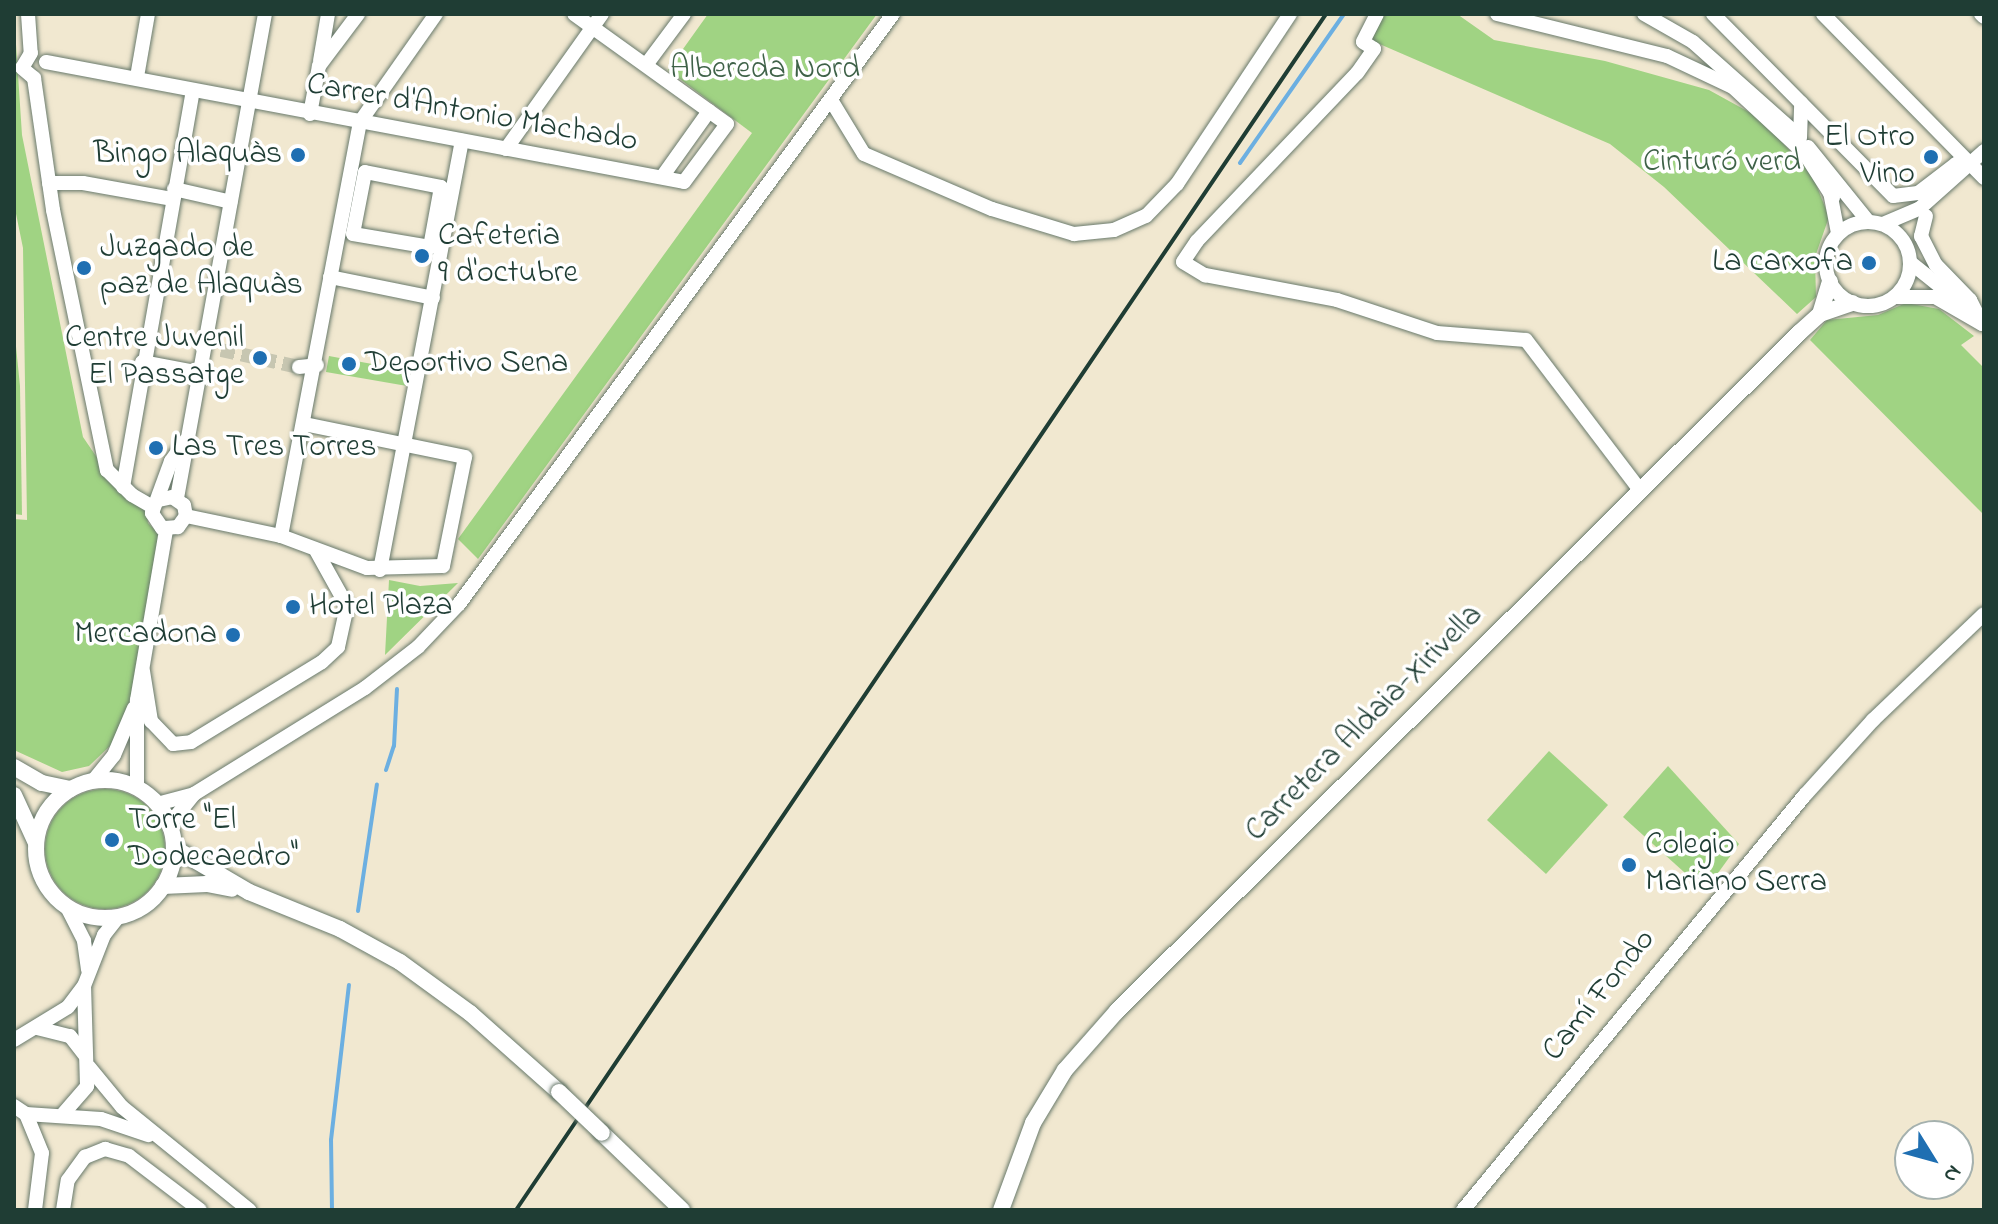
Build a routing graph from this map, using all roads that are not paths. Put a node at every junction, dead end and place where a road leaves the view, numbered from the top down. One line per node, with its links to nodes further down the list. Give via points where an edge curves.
1 (28, 14): 18 (street)
2 (148, 14): 22 (street)
3 (265, 14): 26 (street)
4 (328, 14): 21 (street)
5 (358, 14): 21 (street)
6 (436, 14): 30 (street)
7 (574, 14): 17 (street)
8 (602, 14): 17 (street)
9 (684, 14): 20 (street)
10 (893, 14): 25 (street)
11 (1290, 14): 25 (street, via 1177,184 1146,216 1114,230 1074,234 992,209 864,154)
12 (1377, 14): 67 (street, via 1363,42 1374,49 1357,73 1183,262 1205,275 1337,300 1437,333 1526,340)
13 (1497, 14): 42 (street, via 1667,56 1733,87 1805,154)
14 (1644, 14): 31 (street, via 1704,51)
15 (1713, 14): 27 (street)
16 (1823, 14): 36 (street)
17 (593, 27): 20 (street); 33 (street)
18 (31, 53): 19 (street); 23 (street, via 22,68)
19 (46, 62): 22 (street, Carrer d'Antonio Machado); 23 (street, via 44,73)
20 (646, 65): 28 (street)
21 (319, 66): 29 (street)
22 (137, 77): 24 (street, Carrer d'Antonio Machado)
23 (34, 78): 39 (street)
24 (193, 91): 26 (street, Carrer d'Antonio Machado); 41 (street)
25 (831, 100): 82 (street, via 459,604 418,647 365,688)
26 (250, 103): 29 (street, Carrer d'Antonio Machado); 43 (street)
27 (1801, 103): 31 (street); 36 (street, via 1893,196 1918,193 1956,164)
28 (709, 111): 37 (street); 37 (street, Carrer d'Antonio Machado, via 727,124 684,182)
29 (310, 114): 30 (street, Carrer d'Antonio Machado)
30 (360, 122): 32 (street, Carrer d'Antonio Machado); 48 (street)
31 (1800, 138): 34 (street)
32 (462, 141): 33 (street, Carrer d'Antonio Machado); 51 (street)
33 (506, 149): 37 (street, Carrer d'Antonio Machado)
34 (1812, 151): 42 (street); 45 (street)
35 (1984, 151): 36 (street)
36 (1971, 164): 38 (street); 44 (street); 45 (street, via 1919,209)
37 (662, 177)
38 (1984, 178)
39 (49, 183): 41 (street); 64 (street)
40 (441, 187): 40 (street, via 430,247 353,234 365,172)
41 (173, 194): 43 (street); 57 (street)
42 (1833, 198): 46 (street)
43 (231, 202): 55 (street)
44 (1926, 216): 47 (street); 54 (street, via 1921,236 1936,265 1970,300)
45 (1876, 223): 46 (street); 47 (street)
46 (1838, 233): 49 (street, via 1827,254)
47 (1909, 256): 50 (street, via 1907,282); 54 (street)
48 (330, 277): 51 (street); 58 (street)
49 (1830, 282): 52 (street); 53 (main road, Carretera Aldaia-Xirivella)
50 (1895, 297): 52 (street, via 1874,306); 54 (street, via 1935,297)
51 (433, 298): 63 (street)
52 (1852, 303): 53 (main road, Carretera Aldaia-Xirivella)
53 (1820, 314): 67 (main road, Carretera Aldaia-Xirivella)
54 (1983, 325)
55 (205, 346): 56 (street); 60 (street)
56 (221, 350)
57 (142, 362): 60 (street); 65 (street)
58 (317, 365): 59 (street); 61 (street)
59 (299, 367)
60 (200, 373): 62 (street)
61 (304, 424): 63 (street); 72 (street)
62 (186, 440): 68 (street); 69 (street, via 171,461)
63 (407, 442): 74 (street); 74 (street, via 465,457 443,566)
64 (103, 454): 65 (street); 66 (street, via 107,470)
65 (126, 455): 66 (street)
66 (123, 487): 69 (street)
67 (1640, 490): 105 (main road, Carretera Aldaia-Xirivella, via 1117,1011 1065,1070 1033,1123)
68 (177, 498): 69 (street); 70 (street)
69 (156, 504): 71 (street, via 155,523)
70 (186, 516): 71 (street, via 178,527); 72 (street)
71 (166, 530): 76 (street)
72 (281, 536): 73 (street)
73 (317, 552): 74 (street); 76 (street, via 347,606 338,647 322,662 191,742 173,744 151,721)
74 (380, 570)
75 (1984, 614): 106 (street, Camí Fondo, via 1873,720 1795,806)
76 (143, 671): 77 (street)
77 (137, 700): 79 (street, via 114,755); 80 (street)
78 (14, 767): 81 (main road, via 42,783)
79 (93, 781): 80 (main road); 81 (main road)
80 (137, 788): 84 (main road)
81 (70, 789): 86 (main road, via 42,822)
82 (194, 794): 84 (street); 85 (street)
83 (14, 795): 86 (main road)
84 (157, 804): 85 (main road)
85 (169, 825): 87 (main road)
86 (36, 843): 90 (main road, via 42,877)
87 (174, 848): 88 (main road); 89 (main road)
88 (163, 886): 89 (main road, via 207,884); 91 (main road, via 144,906)
89 (249, 892): 104 (main road, bridge, via 340,929 400,962 481,1023)
90 (67, 907): 91 (main road, via 92,917); 92 (street, via 84,941)
91 (118, 917): 92 (street)
92 (89, 970): 93 (street)
93 (84, 986): 94 (street, via 68,1007); 96 (street)
94 (37, 1028): 95 (street); 96 (street, via 70,1036)
95 (14, 1040)
96 (88, 1065): 98 (street, via 87,1086); 99 (street, via 122,1107)
97 (18, 1109): 98 (street, via 45,1118); 100 (street, via 42,1153)
98 (63, 1114): 99 (street, via 122,1125)
99 (170, 1146): 103 (street)
100 (35, 1210)
101 (63, 1210): 102 (street, via 68,1180 85,1157 105,1149 129,1156)
102 (200, 1210)
103 (249, 1210)
104 (682, 1210)
105 (1001, 1210)
106 (1463, 1210)

